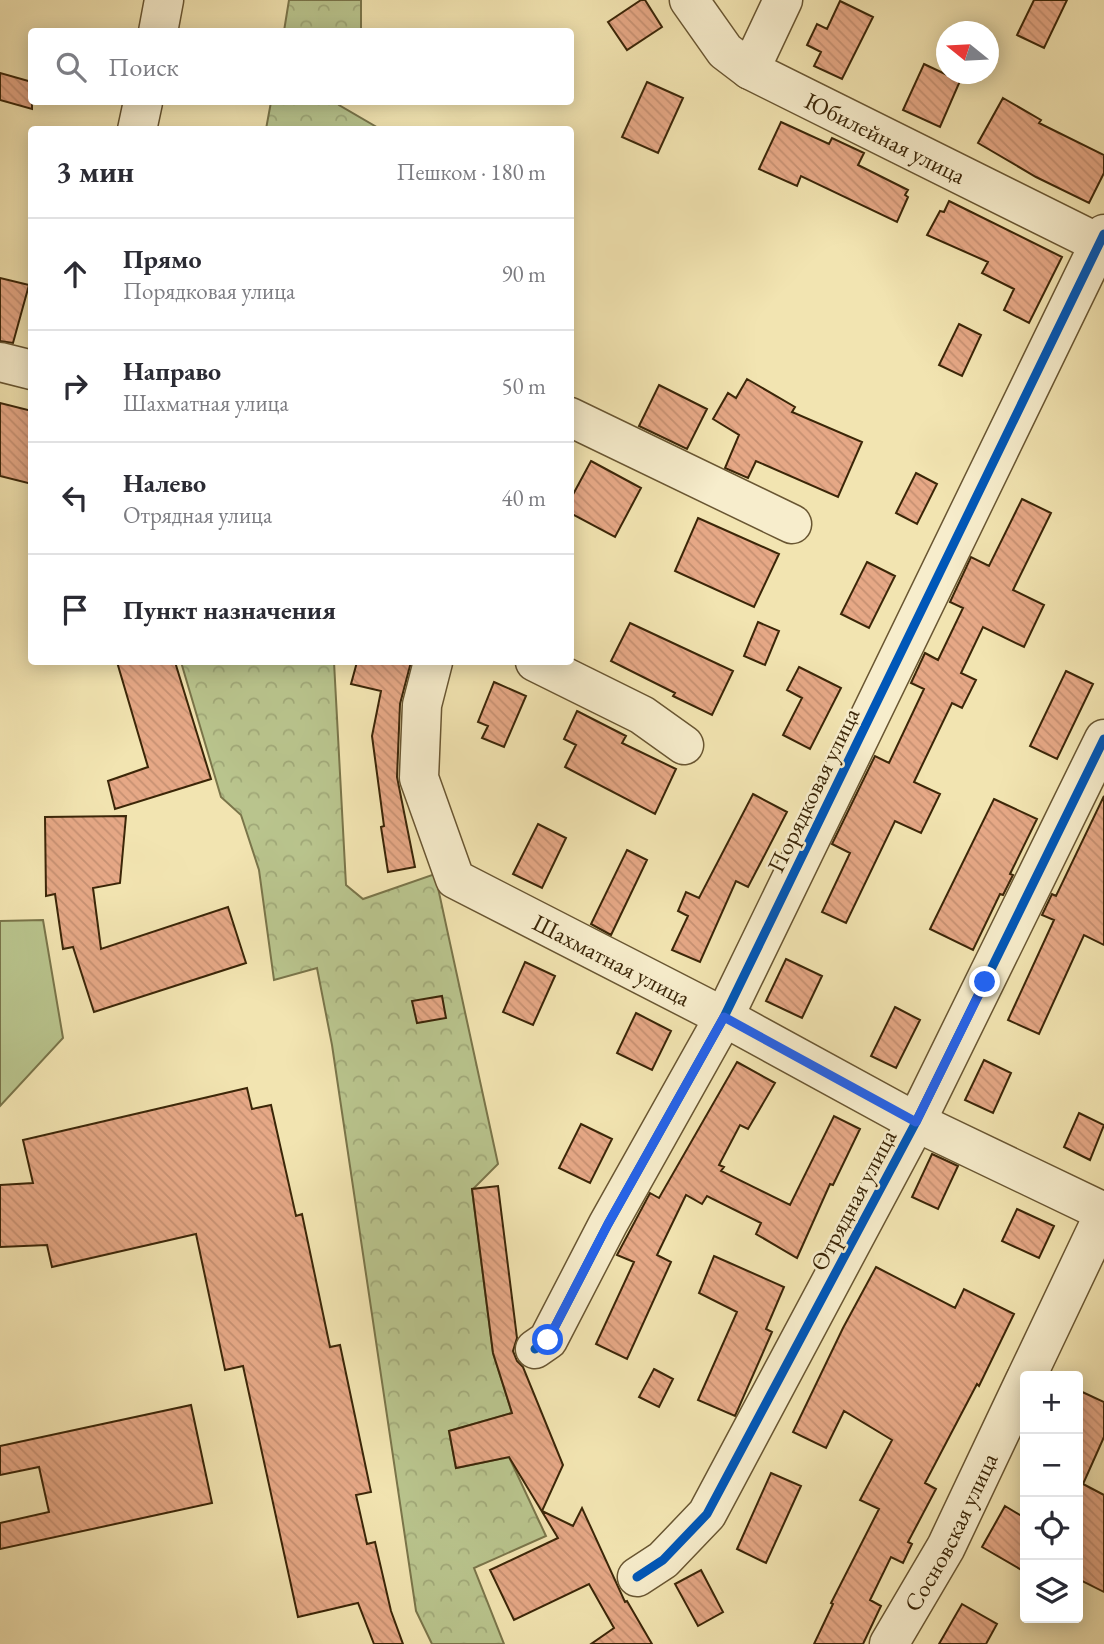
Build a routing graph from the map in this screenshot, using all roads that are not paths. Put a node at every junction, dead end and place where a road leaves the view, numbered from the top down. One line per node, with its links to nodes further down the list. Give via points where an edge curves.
1 (164, 0): 4 (street)
2 (689, 0): 5 (street, Юбилейная улица, via 725,51)
3 (783, 0): 5 (street)
4 (159, 28)
5 (750, 70): 8 (street, Юбилейная улица)
6 (142, 105): 7 (street)
7 (138, 126)
8 (1102, 241): 17 (street, Порядковая улица)
9 (0, 362): 10 (street)
10 (28, 369)
11 (574, 419): 12 (street)
12 (792, 524)
13 (432, 665): 17 (street, Шахматная улица, via 422,705 419,778 455,879)
14 (541, 665): 16 (street, via 642,715)
15 (1104, 739): 18 (street, Отрядная улица)
16 (684, 745)
17 (724, 1017): 18 (street, Шахматная улица); 20 (street, Порядковая улица, via 548,1340)
18 (916, 1122): 19 (street, Шахматная улица); 23 (street, Отрядная улица, via 707,1514 663,1560)
19 (1104, 1213): 21 (street, Сосновская улица)
20 (535, 1349)
21 (1029, 1371)
22 (1020, 1391): 24 (street, Сосновская улица, via 946,1547)
23 (637, 1577)
24 (889, 1644)

